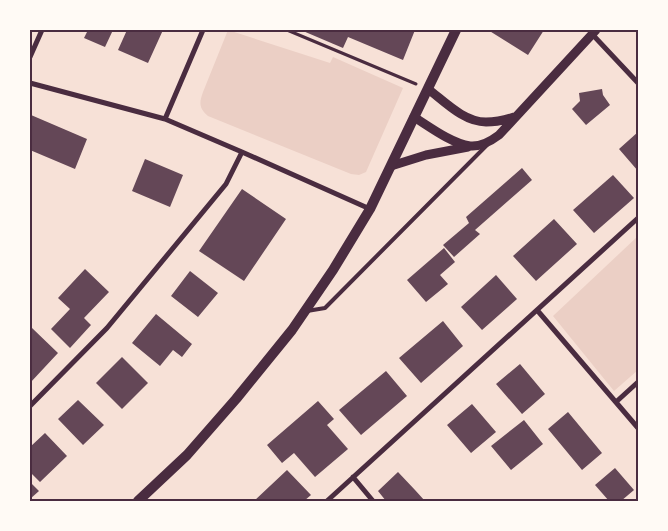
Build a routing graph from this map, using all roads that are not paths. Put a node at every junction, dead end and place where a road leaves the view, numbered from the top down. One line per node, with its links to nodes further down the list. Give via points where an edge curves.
1 (42, 30): 5 (street)
2 (203, 30): 11 (street)
3 (456, 30): 8 (main road)
4 (594, 32): 7 (street); 10 (street)
5 (30, 57)
6 (30, 83): 11 (street)
7 (638, 83)
8 (428, 89): 9 (main road); 10 (street, via 471,119 496,122)
9 (414, 117): 13 (street, via 457,142); 15 (main road)
10 (514, 117): 12 (street)
11 (165, 119): 14 (street)
12 (491, 141): 13 (street); 19 (lane, via 325,308)
13 (472, 146): 15 (street)
14 (242, 152): 16 (street); 22 (street, via 226,184 113,320)
15 (391, 166): 16 (main road)
16 (370, 209): 19 (main road)
17 (638, 218): 18 (street)
18 (537, 310): 21 (street); 24 (street)
19 (305, 311): 25 (main road, via 206,434)
20 (638, 382): 21 (street)
21 (616, 402): 23 (street)
22 (30, 406)
23 (638, 428)
24 (353, 477): 26 (street); 27 (street)
25 (138, 501)
26 (327, 501)
27 (374, 501)

